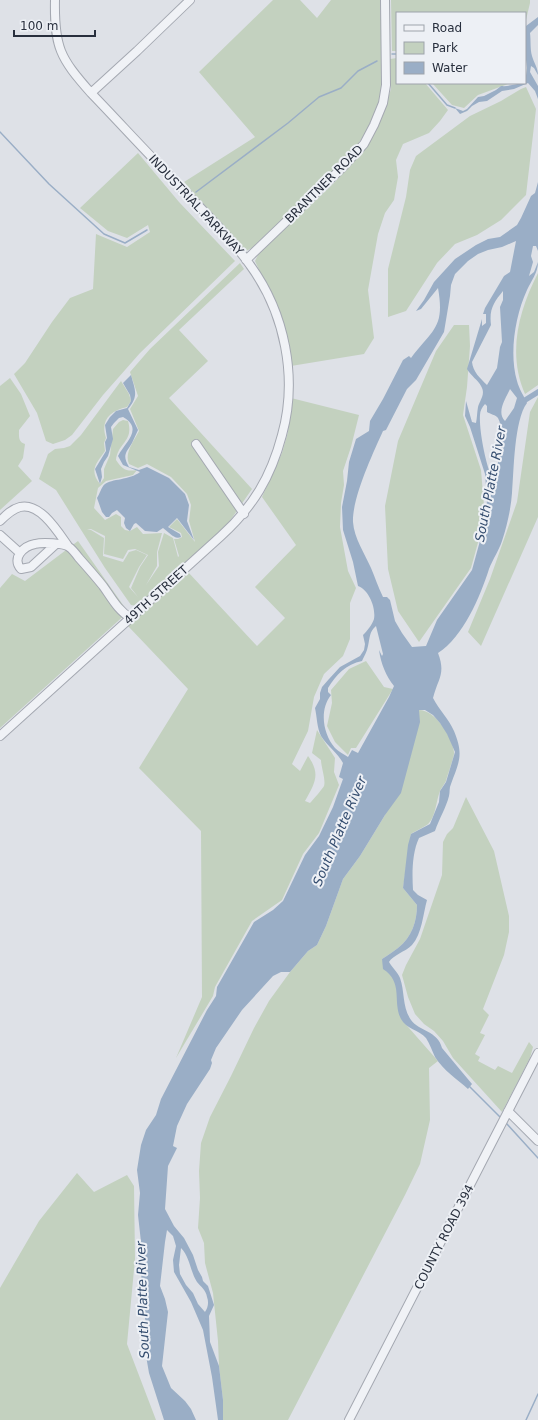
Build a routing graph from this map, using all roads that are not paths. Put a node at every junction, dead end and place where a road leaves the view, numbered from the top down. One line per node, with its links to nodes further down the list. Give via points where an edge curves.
1 (55, 0): 4 (street, INDUSTRIAL PARKWAY, via 60,50 72,71)
2 (190, 0): 4 (street)
3 (385, 0): 5 (street, BRANTNER ROAD, via 386,85 383,103 364,144 343,168)
4 (91, 93): 5 (street, INDUSTRIAL PARKWAY, via 211,219)
5 (246, 260): 6 (street, INDUSTRIAL PARKWAY, via 269,296 285,348 289,389)
6 (283, 434): 8 (street, 49TH STREET, via 266,480)
7 (196, 444): 8 (street)
8 (244, 514): 14 (street, 49TH STREET)
9 (0, 521): 12 (street, via 13,510 31,507 38,510)
10 (0, 534): 13 (street)
11 (56, 544): 12 (street); 13 (street, via 37,543); 13 (street, via 26,569 21,569 17,564)
12 (68, 546): 14 (street, via 114,603)
13 (20, 553)
14 (130, 618): 15 (street, 49TH STREET)
15 (0, 736)
16 (538, 1053): 17 (street, COUNTY ROAD 394)
17 (508, 1111): 18 (street); 19 (street, COUNTY ROAD 394)
18 (538, 1141)
19 (349, 1420)

